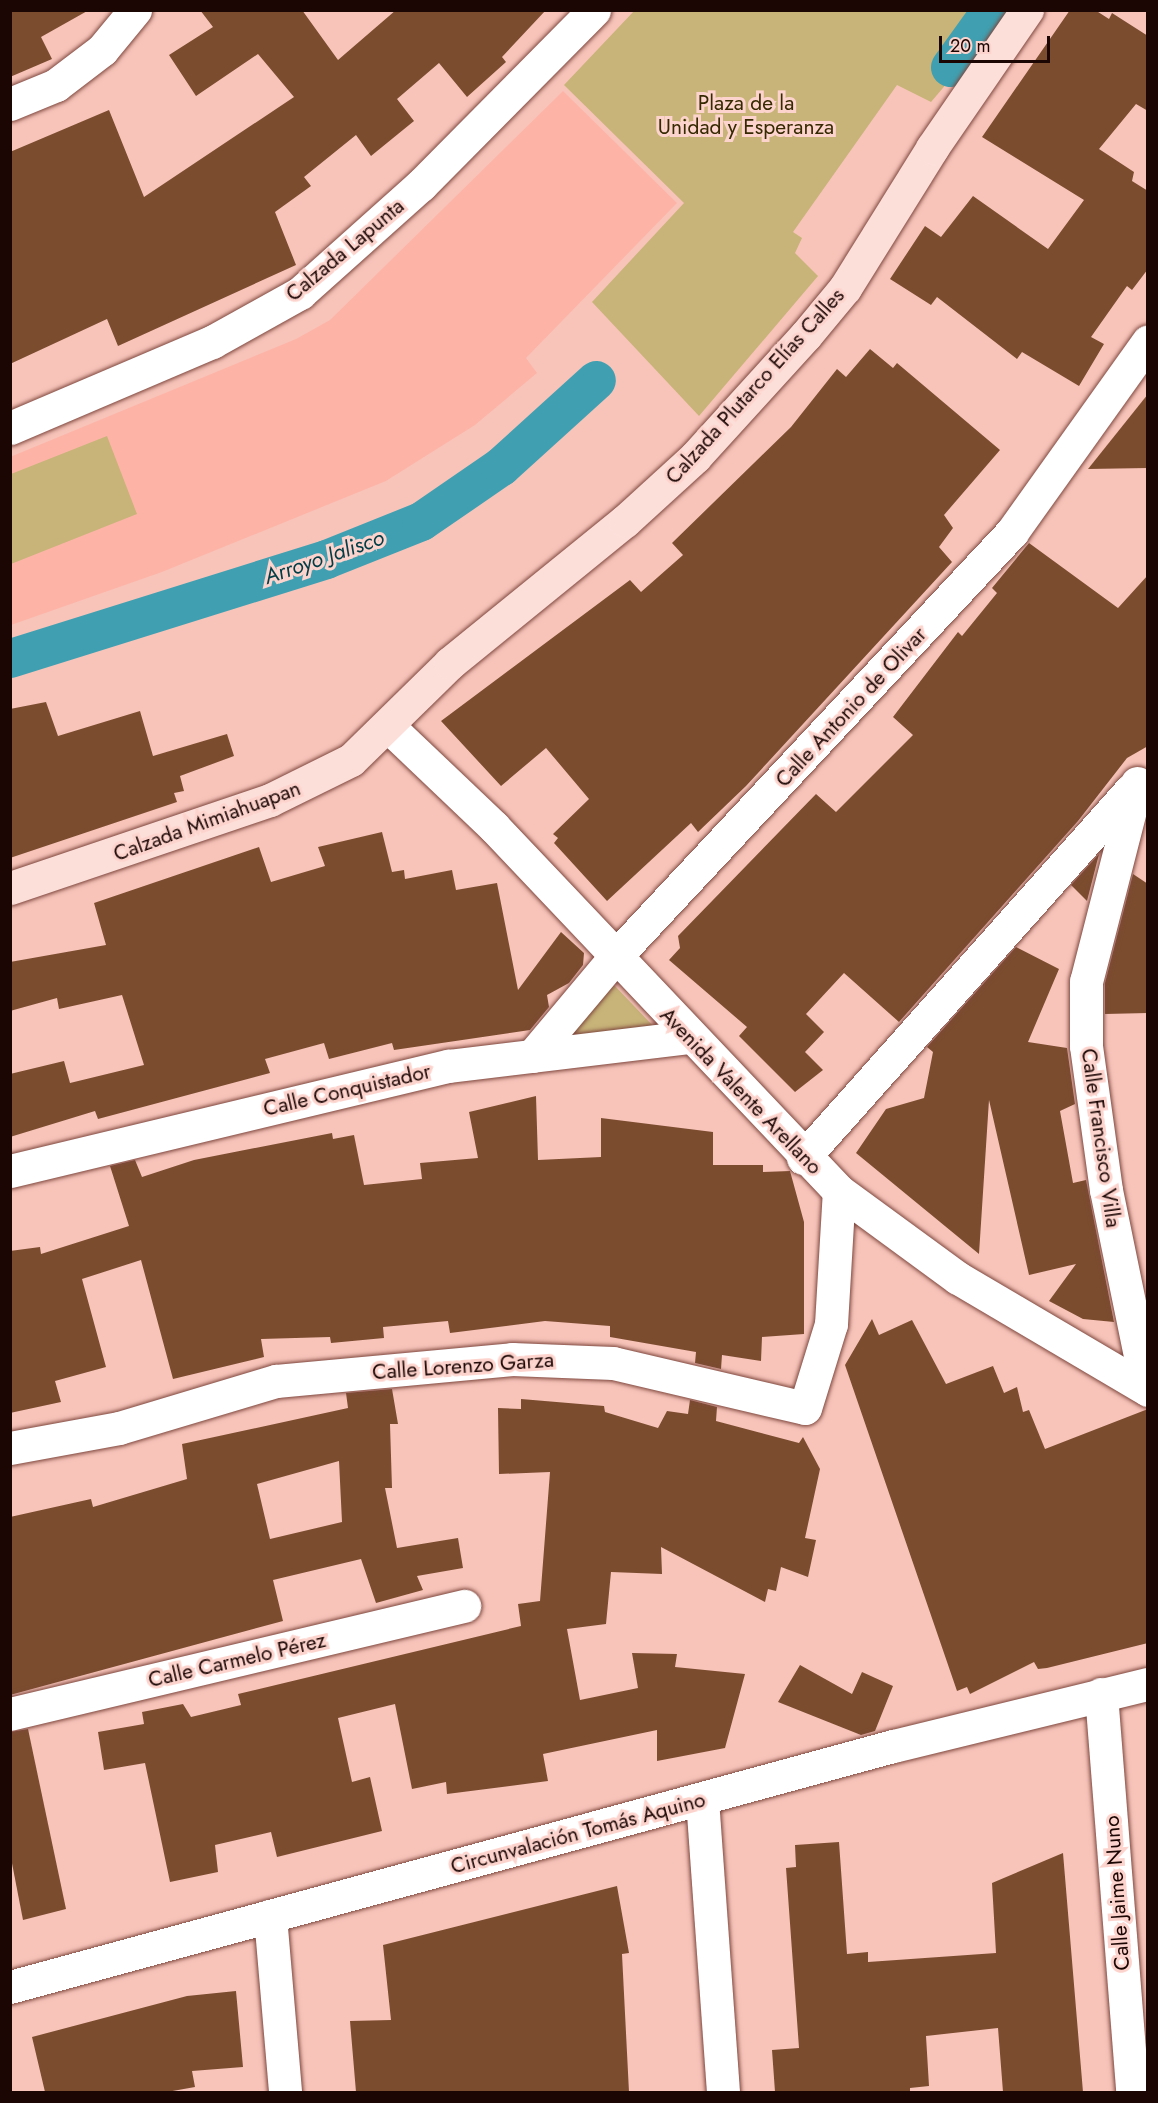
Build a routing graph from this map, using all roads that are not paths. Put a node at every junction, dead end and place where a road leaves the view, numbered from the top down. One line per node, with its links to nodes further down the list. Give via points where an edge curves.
1 (135, 10): 4 (street, via 102,50 56,85)
2 (594, 10): 6 (street, Calzada Lapunta, via 421,185 300,293 212,342)
3 (1027, 10): 7 (main road, Calzada Plutarco Elías Calles, via 932,148 845,288 806,335 695,457 625,521 450,663)
4 (10, 104)
5 (1148, 341): 10 (street, Calle Antonio de Olivar, via 1012,531)
6 (10, 428)
7 (388, 726): 9 (main road, Calzada Mimiahuapan, via 351,760 311,783); 10 (street, Avenida Valente Arellano, via 494,826)
8 (1142, 775): 13 (street, Calle Francisco Villa); 16 (street, Calle Francisco Villa, via 1086,981 1086,1046 1106,1190)
9 (10, 888)
10 (615, 957): 11 (street, Avenida Valente Arellano); 12 (street, Calle Antonio de Olivar)
11 (688, 1037): 12 (street, Calle Conquistador); 13 (street, Avenida Valente Arellano)
12 (532, 1056): 14 (street, Calle Conquistador, via 449,1066 311,1096)
13 (803, 1158): 15 (street, Avenida Valente Arellano)
14 (10, 1171)
15 (839, 1191): 16 (street, Avenida Valente Arellano, via 958,1278); 17 (street, Calle Lorenzo Garza, via 831,1324 823,1365 805,1408 613,1363 512,1359 276,1381 119,1428)
16 (1147, 1389)
17 (10, 1448)
18 (464, 1606): 21 (street, Calle Carmelo Pérez)
19 (1148, 1684): 20 (street, Circunvalación Tomás Aquino)
20 (1101, 1694): 22 (street, Circunvalación Tomás Aquino); 27 (street, Calle Jaime Nuno)
21 (10, 1714)
22 (702, 1799): 23 (street, Circunvalación Tomás Aquino); 26 (street)
23 (270, 1916): 24 (street, Circunvalación Tomás Aquino); 25 (street)
24 (10, 1987)
25 (285, 2092)
26 (723, 2092)
27 (1132, 2092)

